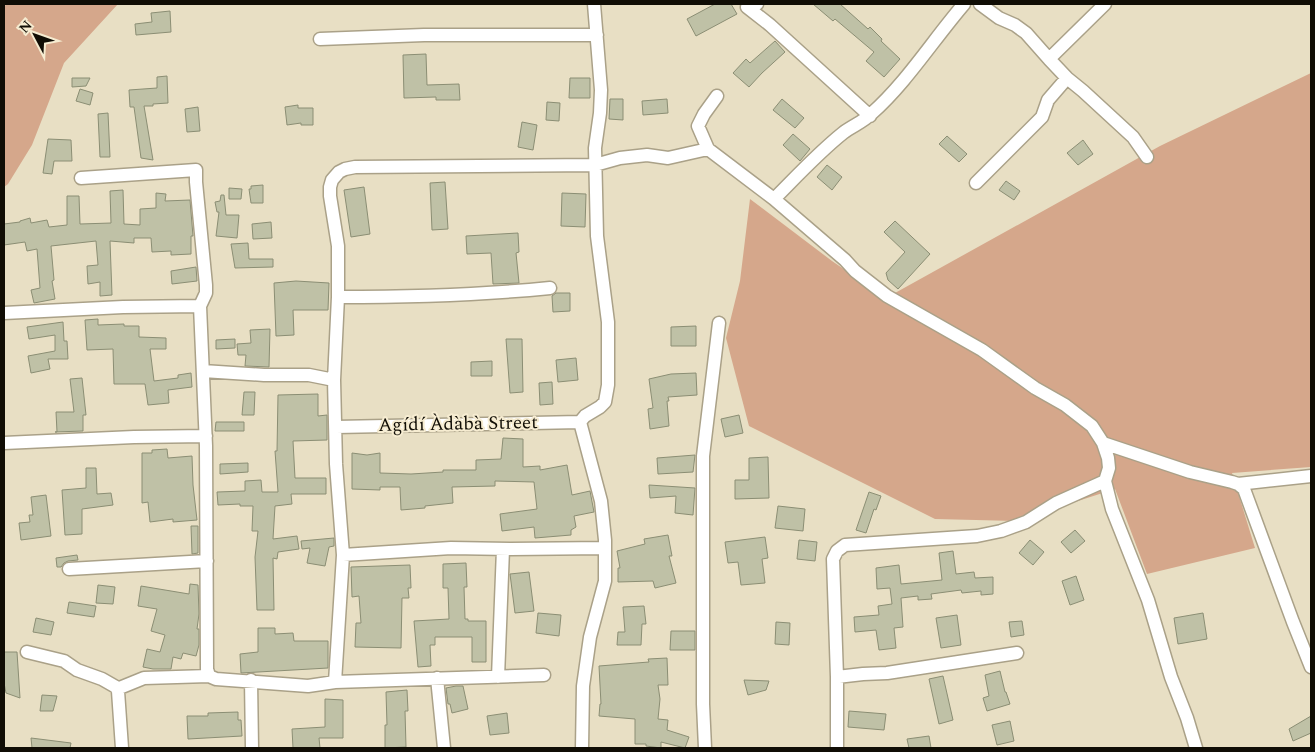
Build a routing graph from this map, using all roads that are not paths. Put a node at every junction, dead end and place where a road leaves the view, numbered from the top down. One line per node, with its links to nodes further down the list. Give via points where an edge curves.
1 (594, 4): 6 (street)
2 (964, 4): 11 (street, via 898,88)
3 (980, 4): 8 (street, via 1026,33)
4 (1105, 4): 8 (street)
5 (750, 5): 11 (street)
6 (597, 35): 7 (street); 14 (street, via 601,90)
7 (320, 38)
8 (1049, 59): 9 (street)
9 (1067, 78): 13 (street, via 1134,137); 16 (street, via 1048,100 1042,117)
10 (717, 96): 12 (street, via 698,126)
11 (870, 116): 17 (street, via 844,132)
12 (708, 148): 14 (street, via 668,158 647,155); 17 (street)
13 (1147, 157)
14 (596, 165): 19 (street, via 355,167 339,172 330,187 338,246); 25 (street, via 597,236 608,322 608,385 605,402)
15 (81, 178): 20 (street, via 196,170 206,285)
16 (976, 183)
17 (774, 199): 29 (street, via 887,296 982,350 1065,405 1092,426)
18 (550, 288): 19 (street)
19 (338, 297): 24 (street)
20 (200, 306): 21 (street); 23 (street)
21 (4, 313)
22 (719, 323): 53 (street, via 704,456)
23 (203, 371): 24 (street, via 309,375); 27 (street)
24 (334, 380): 26 (street)
25 (580, 422): 26 (street, Agídí Àdàbà Street); 33 (street, via 601,501)
26 (336, 427): 35 (street)
27 (206, 436): 28 (street); 36 (street)
28 (4, 443)
29 (1103, 443): 31 (street, via 1109,468); 32 (street)
30 (1311, 476): 32 (street)
31 (1105, 481): 44 (street, via 1056,503 1026,522 1001,531 977,536 845,545 833,559); 55 (street)
32 (1238, 484): 40 (street, via 1244,489)
33 (605, 548): 34 (street); 52 (street, via 606,582 590,637 583,686)
34 (502, 549): 35 (street, via 451,548); 43 (street)
35 (343, 554): 47 (street)
36 (207, 561): 37 (street); 42 (street)
37 (69, 569)
38 (27, 652): 48 (street, via 64,661)
39 (1017, 653): 44 (street, via 887,674)
40 (1311, 667)
41 (544, 675): 43 (street)
42 (209, 676): 46 (street); 48 (street, via 144,678)
43 (498, 677): 45 (street)
44 (837, 677): 54 (street)
45 (437, 678): 47 (street); 51 (street)
46 (251, 680): 47 (street, via 308,686); 50 (street)
47 (335, 682)
48 (117, 689): 49 (street)
49 (122, 748)
50 (252, 748)
51 (444, 748)
52 (582, 748)
53 (705, 748)
54 (837, 748)
55 (1196, 748)

